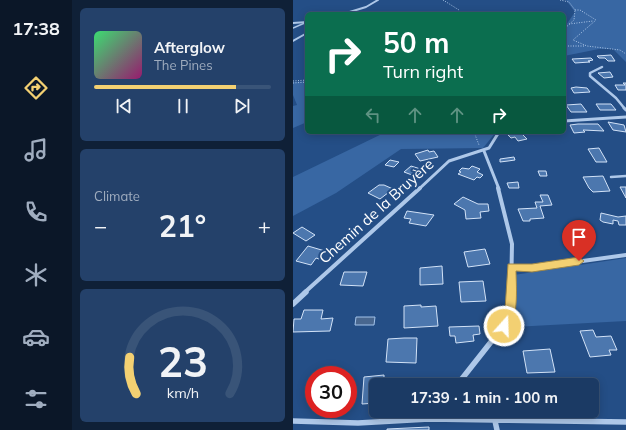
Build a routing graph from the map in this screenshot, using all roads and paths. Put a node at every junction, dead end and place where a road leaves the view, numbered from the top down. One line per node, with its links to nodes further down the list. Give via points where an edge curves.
1 (378, 0): 7 (street, via 370,6)
2 (443, 0): 8 (path)
3 (560, 0): 5 (path)
4 (568, 0): 5 (path)
5 (569, 2): 6 (path)
6 (575, 10): 9 (path, via 580,10 596,20); 13 (path, via 574,20)
7 (350, 12)
8 (460, 12)
9 (593, 21): 13 (path); 18 (path, via 573,40)
10 (305, 22): 11 (street)
11 (293, 23)
12 (305, 23): 15 (lane)
13 (569, 24): 14 (path)
14 (566, 27)
15 (293, 28)
16 (305, 34): 17 (street)
17 (293, 41)
18 (587, 46): 19 (path); 20 (path, via 620,50)
19 (566, 48)
20 (626, 54)
21 (602, 67): 24 (street, via 590,73 590,76)
22 (305, 81): 23 (path)
23 (293, 82)
24 (626, 110)
25 (626, 117): 26 (street)
26 (566, 121)
27 (475, 134): 29 (path)
28 (498, 134): 29 (street, via 489,148)
29 (484, 151): 33 (street, via 497,182 510,235); 34 (street, Chemin de la Bruyère, via 449,161)
30 (626, 176): 31 (lane)
31 (611, 177)
32 (626, 255): 33 (street, via 532,268)
33 (511, 266): 35 (street, via 508,319)
34 (293, 304)
35 (462, 378)
36 (429, 420): 37 (street, via 358,423); 38 (street)
37 (293, 421)
38 (495, 421): 39 (street); 40 (street)
39 (626, 422)
40 (497, 430)

